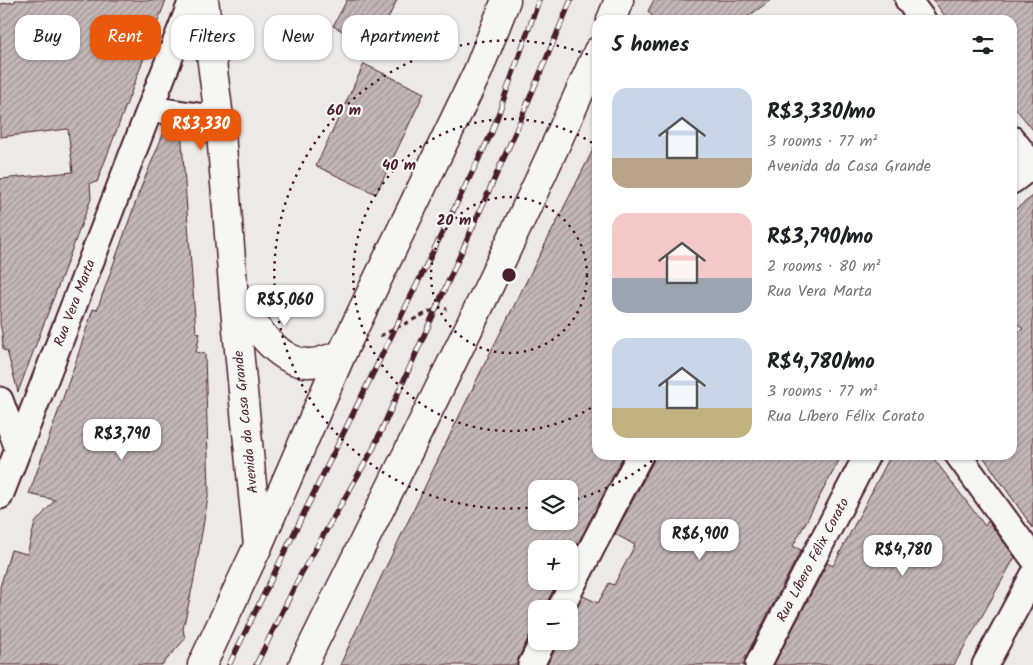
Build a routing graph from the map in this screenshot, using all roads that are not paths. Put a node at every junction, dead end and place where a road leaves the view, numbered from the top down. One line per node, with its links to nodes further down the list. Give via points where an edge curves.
1 (192, 0): 9 (street, Rua Vera Marta)
2 (204, 0): 10 (main road, Avenida da Casa Grande)
3 (506, 0): 15 (main road, via 478,71)
4 (618, 0): 6 (main road)
5 (908, 0): 7 (street)
6 (613, 15)
7 (919, 15)
8 (592, 64): 28 (main road, via 474,317)
9 (150, 109): 10 (street); 17 (street, Rua Vera Marta)
10 (219, 119): 14 (main road, Avenida da Casa Grande)
11 (1017, 144): 12 (street)
12 (1033, 165): 13 (street)
13 (1017, 177)
14 (234, 298): 15 (main road, via 277,350 292,360 307,363); 22 (main road, Avenida da Casa Grande)
15 (341, 355): 22 (main road)
16 (0, 400): 17 (street)
17 (18, 449): 21 (street, Rua Vera Marta)
18 (637, 460): 25 (street)
19 (864, 460): 30 (street, Rua Líbero Félix Corato)
20 (962, 460): 23 (street)
21 (0, 496)
22 (258, 546): 27 (main road)
23 (1033, 558)
24 (1033, 576): 31 (street)
25 (565, 600)
26 (538, 650): 29 (street)
27 (202, 665)
28 (303, 665)
29 (531, 665)
30 (758, 665)
31 (985, 665)

